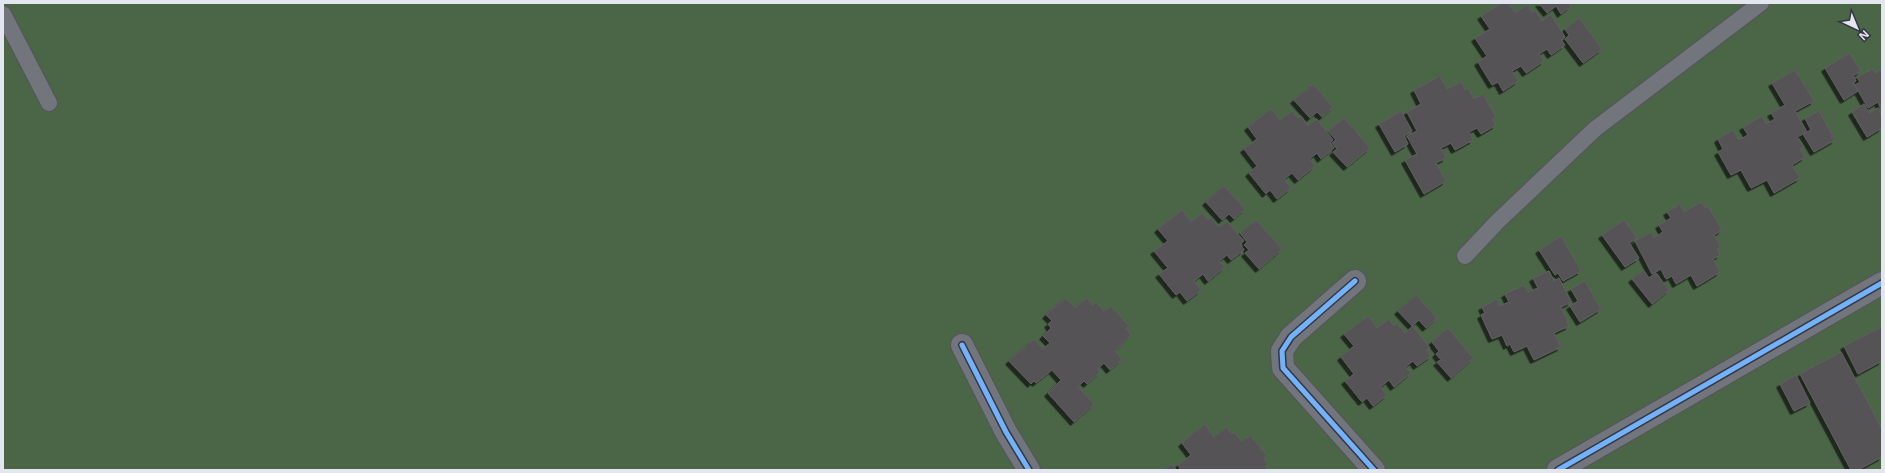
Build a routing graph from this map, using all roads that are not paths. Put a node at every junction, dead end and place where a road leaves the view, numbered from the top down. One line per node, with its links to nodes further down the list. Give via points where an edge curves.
1 (1761, 3): 4 (lane, via 1595,129)
2 (3, 14): 3 (lane)
3 (49, 103)
4 (1465, 256)
5 (1355, 280): 9 (street, via 1291,336 1282,351 1283,368)
6 (1882, 283): 10 (street)
7 (962, 345): 8 (street, via 1006,432)
8 (1029, 470)
9 (1374, 470)
10 (1558, 470)

